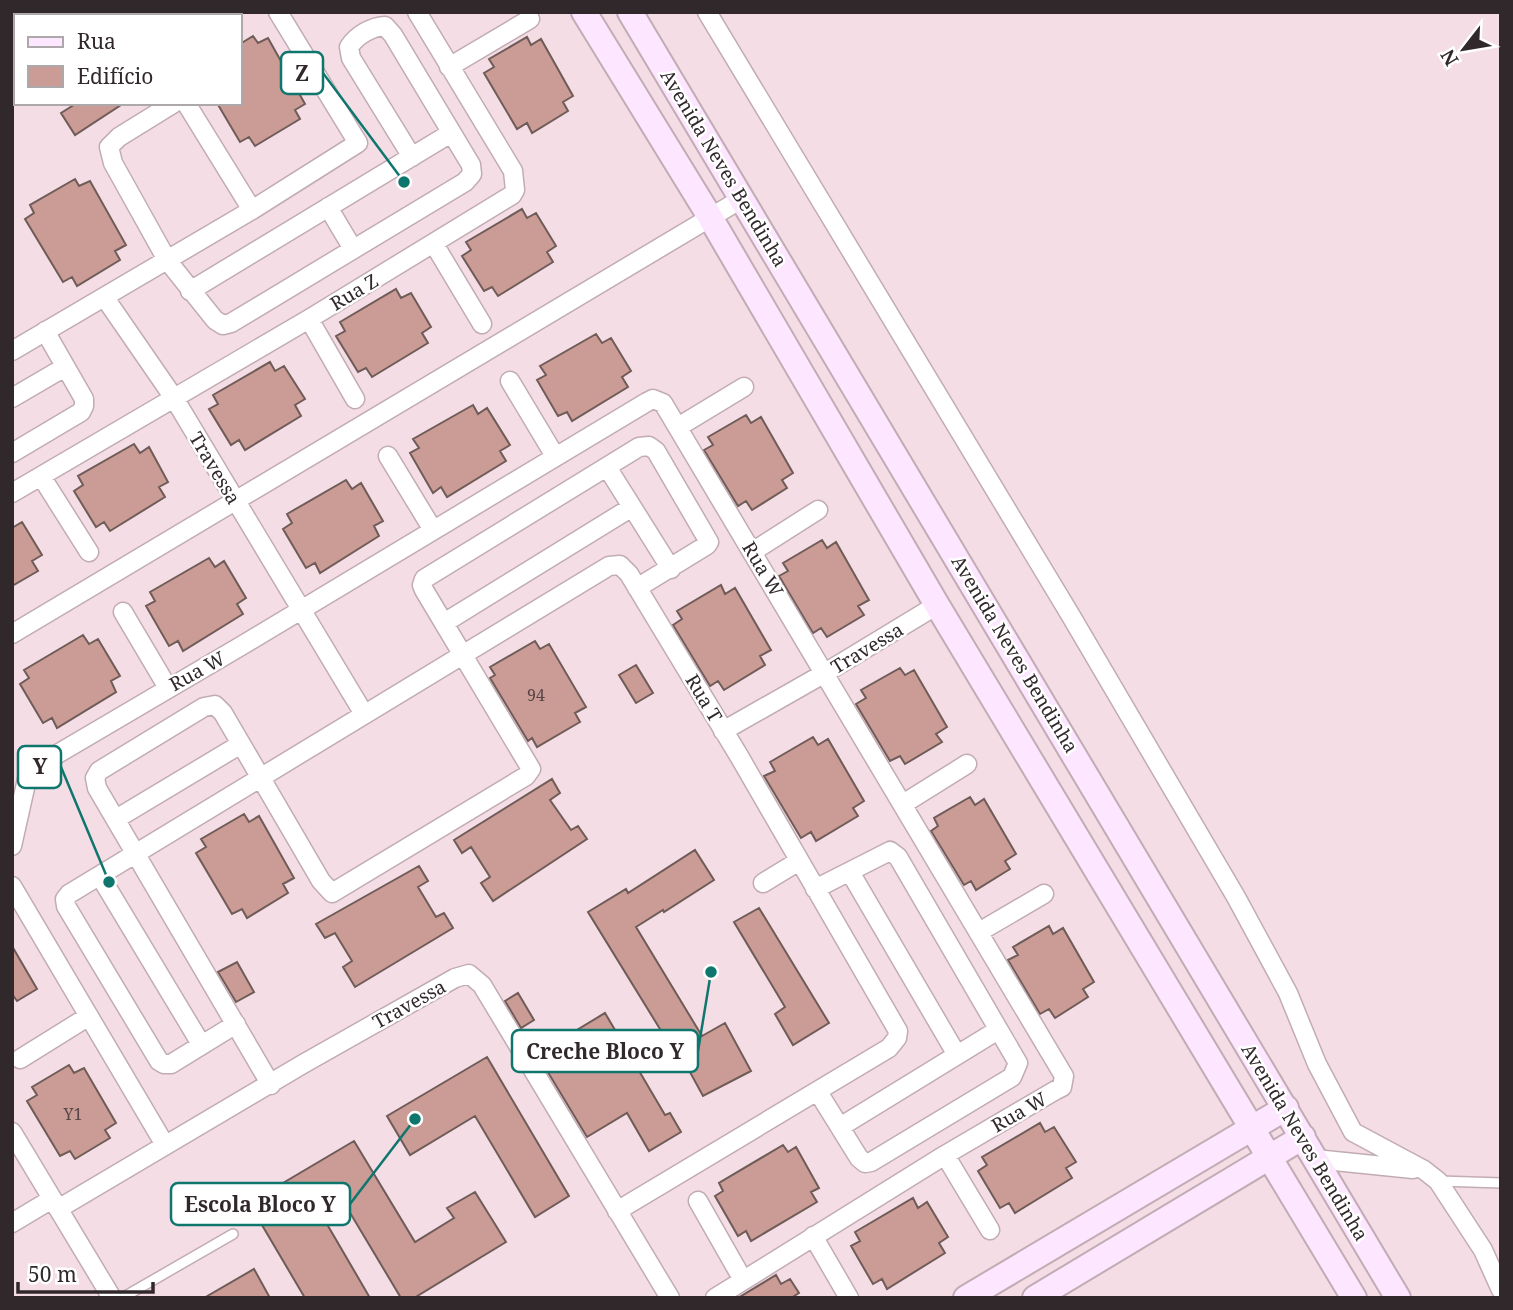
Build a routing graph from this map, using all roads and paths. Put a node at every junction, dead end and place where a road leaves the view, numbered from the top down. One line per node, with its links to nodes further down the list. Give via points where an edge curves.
1 (278, 12): 14 (street, via 358,143)
2 (417, 12): 7 (street, Rua Z)
3 (584, 12): 15 (street, Avenida Neves Bendinha)
4 (630, 12): 12 (street, Avenida Neves Bendinha)
5 (707, 12): 85 (street, via 1236,897 1288,993 1317,1064)
6 (530, 19): 7 (street)
7 (449, 66): 16 (street, Rua Z, via 513,171 515,191)
8 (171, 105): 18 (street, via 109,147 113,163)
9 (187, 105): 14 (street)
10 (452, 133): 11 (street); 11 (street, via 393,35 385,26 375,27 354,40 349,47 351,58); 17 (street, via 472,174)
11 (411, 157): 13 (street)
12 (743, 198): 15 (street); 76 (street, Avenida Neves Bendinha)
13 (328, 207): 17 (street); 19 (street)
14 (251, 210): 18 (street)
15 (710, 217): 38 (street); 46 (street, Avenida Neves Bendinha)
16 (434, 244): 21 (street, Rua Z); 22 (street)
17 (353, 249): 19 (street, via 231,323 215,320)
18 (167, 260): 19 (street); 20 (street)
19 (190, 291)
20 (105, 298): 23 (street); 29 (street, Travessa)
21 (309, 319): 29 (street, Rua Z); 30 (street)
22 (482, 324)
23 (45, 331): 24 (street); 25 (street)
24 (12, 351)
25 (65, 366): 28 (street); 32 (street, via 83,399 81,412)
26 (510, 381): 34 (street)
27 (744, 387): 31 (street)
28 (12, 398)
29 (173, 398): 36 (street, Rua Z); 38 (street, Travessa)
30 (355, 399)
31 (678, 427): 34 (street, Rua W, via 663,402 653,399); 43 (street, Rua W)
32 (12, 453)
33 (388, 456): 41 (street)
34 (555, 456): 41 (street, Rua W)
35 (607, 467): 39 (street); 44 (street, via 639,447 656,451 709,542); 49 (street, via 424,579 424,590)
36 (41, 476): 37 (street, Rua Z); 42 (street)
37 (12, 493)
38 (235, 501): 47 (street, Travessa); 50 (street)
39 (632, 507): 44 (street); 49 (street)
40 (818, 510): 43 (street)
41 (433, 530): 47 (street, Rua W)
42 (89, 552)
43 (752, 552): 52 (street, Rua W)
44 (671, 569): 45 (street)
45 (637, 588): 51 (street, Rua T, via 624,567 609,566); 55 (street, Rua T)
46 (937, 605): 52 (street, Travessa); 78 (street, Avenida Neves Bendinha)
47 (300, 610): 53 (street, Rua W); 54 (street, Travessa)
48 (123, 612): 53 (street)
49 (444, 623): 51 (street)
50 (12, 634)
51 (463, 654): 54 (street, Rua T); 58 (street, via 531,769 336,891 328,891 321,881)
52 (825, 673): 55 (street, Travessa); 59 (street, Rua W)
53 (167, 688): 61 (street, Rua W, via 34,768 27,779)
54 (364, 714): 58 (street, Rua T)
55 (723, 730): 63 (street, Rua T)
56 (241, 744): 58 (street); 60 (street); 60 (street, via 215,705 204,707 99,771 97,788)
57 (967, 764): 59 (street)
58 (260, 776): 62 (street, Rua T)
59 (903, 804): 70 (street, Rua W)
60 (116, 819): 62 (street)
61 (12, 846)
62 (136, 853): 65 (street, Rua T); 72 (street)
63 (799, 861): 66 (street); 68 (street, Rua T)
64 (850, 872): 68 (street); 73 (street, via 885,852 898,857); 75 (street)
65 (100, 876): 74 (street); 74 (street, Rua T, via 69,894 65,906 159,1061 171,1064)
66 (762, 883)
67 (12, 886): 71 (street)
68 (815, 889): 80 (street, Rua T, via 898,1031 889,1048)
69 (1044, 894): 70 (street)
70 (979, 932): 88 (street, Rua W, via 1064,1081 1062,1087)
71 (89, 1016): 77 (street); 86 (street)
72 (236, 1024): 74 (street, Rua T); 79 (street)
73 (998, 1030): 75 (street); 82 (street, via 1017,1063 1012,1077 871,1162 859,1158)
74 (201, 1044)
75 (957, 1055): 82 (street)
76 (1256, 1058): 78 (street, via 1241,1080); 81 (street, Avenida Neves Bendinha)
77 (20, 1059)
78 (1222, 1079): 83 (street, Avenida Neves Bendinha)
79 (271, 1085): 86 (street, Travessa); 98 (street, Travessa, via 469,974 482,985)
80 (818, 1092): 82 (street); 98 (street, Rua T)
81 (1286, 1108): 83 (street); 87 (street, Avenida Neves Bendinha)
82 (840, 1127)
83 (1252, 1129): 89 (street, Avenida Neves Bendinha); 90 (street)
84 (12, 1132): 96 (street)
85 (1353, 1132): 87 (street); 91 (street)
86 (165, 1145): 96 (street, Travessa)
87 (1319, 1152): 89 (street); 91 (street); 94 (street, Avenida Neves Bendinha)
88 (945, 1155): 100 (street); 102 (street, Rua W)
89 (1270, 1157): 93 (street); 97 (street, Avenida Neves Bendinha)
90 (1201, 1158): 93 (street, via 1218,1169); 110 (street)
91 (1431, 1175): 92 (lane); 104 (street, via 1483,1250)
92 (1501, 1183)
93 (1218, 1188): 111 (street)
94 (1334, 1190): 97 (street, via 1310,1189); 113 (street, Avenida Neves Bendinha)
95 (698, 1201): 103 (street)
96 (55, 1204): 99 (street, Travessa); 105 (street)
97 (1300, 1207): 112 (street, Avenida Neves Bendinha)
98 (617, 1211): 107 (street, Travessa)
99 (12, 1223)
100 (990, 1230)
101 (233, 1234): 106 (lane)
102 (813, 1236): 103 (street, Rua W); 109 (street)
103 (743, 1280): 108 (street, Rua W)
104 (1501, 1290)
105 (112, 1298)
106 (122, 1298)
107 (670, 1298)
108 (715, 1298)
109 (849, 1298)
110 (966, 1298)
111 (1035, 1298)
112 (1354, 1298)
113 (1398, 1298)

